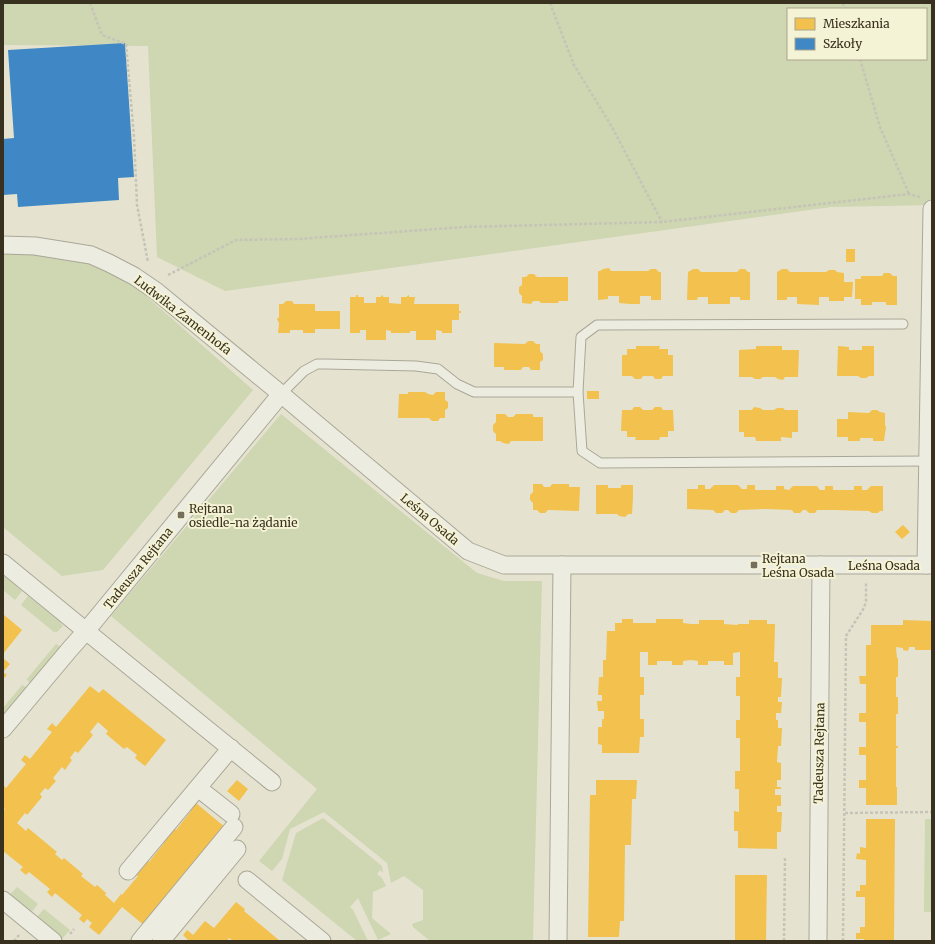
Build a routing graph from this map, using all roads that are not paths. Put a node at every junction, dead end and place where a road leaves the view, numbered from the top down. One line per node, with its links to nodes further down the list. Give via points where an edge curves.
1 (932, 209): 6 (street, Leśna Osada)
2 (3, 245): 5 (street, Ludwika Zamenhofa, via 35,246 91,255 134,276)
3 (903, 324): 4 (lane, via 597,325 581,337)
4 (578, 392): 5 (lane, via 474,392 457,384 438,369 416,366 316,364 304,371); 7 (lane, via 582,450 600,462)
5 (281, 394): 9 (street, Leśna Osada, via 468,551 504,565); 12 (street, Tadeusza Rejtana)
6 (930, 444): 7 (street, Leśna Osada)
7 (928, 461): 11 (street, Leśna Osada)
8 (3, 563): 12 (street)
9 (562, 565): 10 (street, Leśna Osada); 25 (street)
10 (821, 565): 11 (street, Leśna Osada); 26 (street, Tadeusza Rejtana)
11 (929, 565)
12 (86, 631): 13 (street, Tadeusza Rejtana); 14 (street)
13 (3, 729)
14 (231, 748): 15 (street); 16 (street)
15 (272, 782)
16 (198, 788): 18 (street); 22 (street, via 233,821)
17 (236, 849): 23 (street)
18 (128, 871)
19 (246, 880): 24 (street)
20 (3, 900): 21 (street)
21 (53, 941)
22 (140, 941)
23 (161, 941)
24 (322, 941)
25 (558, 941)
26 (818, 941)

